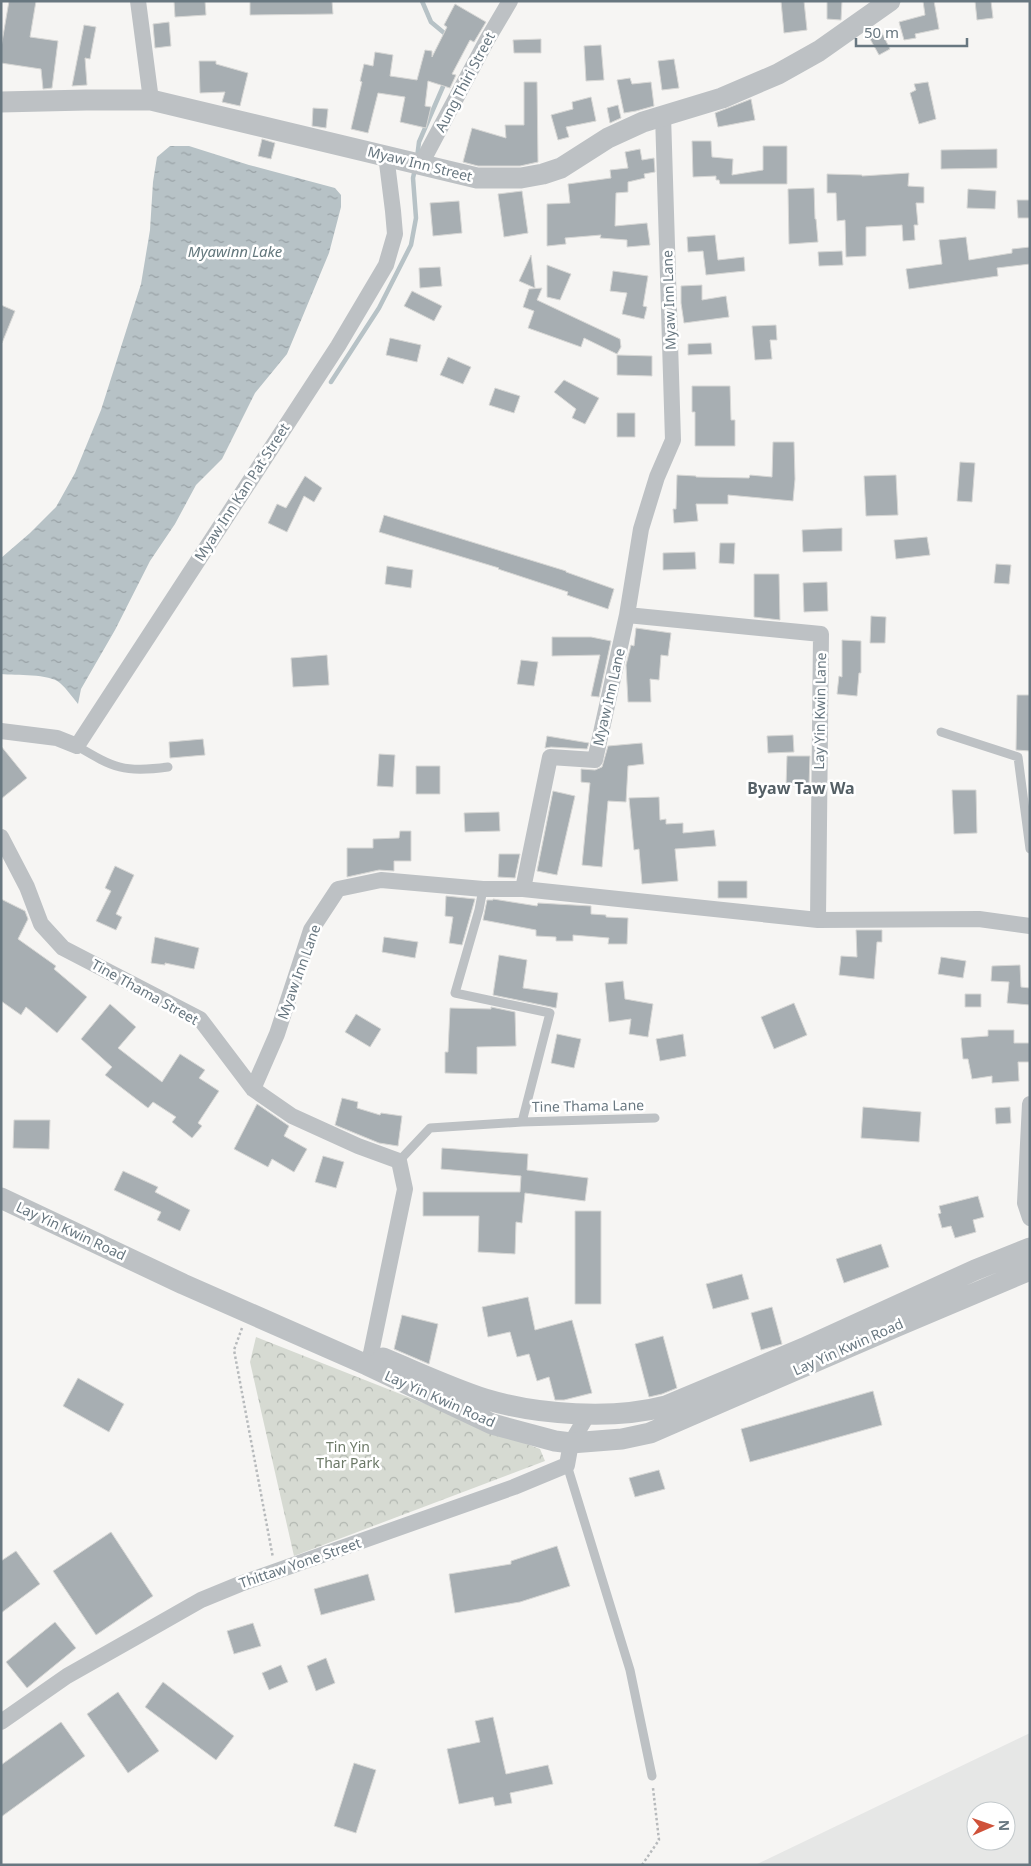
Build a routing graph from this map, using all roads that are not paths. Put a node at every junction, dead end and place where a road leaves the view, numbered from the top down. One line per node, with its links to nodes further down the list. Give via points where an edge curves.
1 (138, 1): 4 (street)
2 (510, 1): 8 (street, Aung Thiri Street)
3 (890, 1): 6 (street, Myaw Inn Street, via 819,51 778,74 722,98)
4 (150, 100): 5 (street, Myaw Inn Street); 7 (street, Myaw Inn Street)
5 (1, 102)
6 (664, 115): 8 (street, Myaw Inn Street, via 608,138 561,168 544,174 521,178 477,178); 9 (street, Myaw Inn Lane, via 673,440 657,477 641,529)
7 (386, 156): 8 (street, Myaw Inn Street); 12 (street, Myaw Inn Kan Pat Street, via 395,234 386,265 338,346)
8 (421, 164)
9 (627, 615): 17 (street, Myaw Inn Lane, via 595,760 550,757); 18 (street, Lay Yin Kwin Lane, via 821,634)
10 (1, 731): 12 (street, via 57,738)
11 (941, 732): 15 (lane, via 1018,757)
12 (77, 746): 13 (lane, via 121,769 143,771)
13 (168, 767)
14 (1, 837): 20 (street, Tine Thama Street, via 27,887 41,924 63,948 200,1019)
15 (1030, 849)
16 (483, 889): 17 (street, Myaw Inn Lane); 20 (street, Myaw Inn Lane, via 381,880 338,889 311,930 278,1034); 23 (lane, Tine Thama Lane, via 455,993 550,1013)
17 (523, 889): 18 (street)
18 (818, 920): 19 (street, via 978,919)
19 (1030, 926)
20 (253, 1089): 24 (street, Tine Thama Street, via 292,1116)
21 (1030, 1104): 27 (street, via 1026,1203)
22 (655, 1118): 23 (lane, Tine Thama Lane)
23 (522, 1122): 24 (lane, Tine Thama Lane, via 430,1128)
24 (399, 1161): 30 (street, via 405,1189)
25 (1, 1182): 30 (street, Lay Yin Kwin Road)
26 (1, 1198): 30 (street, Lay Yin Kwin Road, via 183,1284)
27 (1030, 1218)
28 (1030, 1248): 31 (street, Lay Yin Kwin Road, via 666,1406)
29 (1030, 1270): 32 (street, Lay Yin Kwin Road, via 650,1433)
30 (369, 1359): 31 (street, Lay Yin Kwin Road, via 485,1399 525,1409); 32 (street, Lay Yin Kwin Road, via 492,1424)
31 (588, 1414): 32 (street)
32 (571, 1443): 33 (street)
33 (566, 1465): 34 (street, Thittaw Yone Street, via 514,1487 202,1600 67,1676); 35 (lane, via 630,1670)
34 (1, 1722)
35 (652, 1776)

